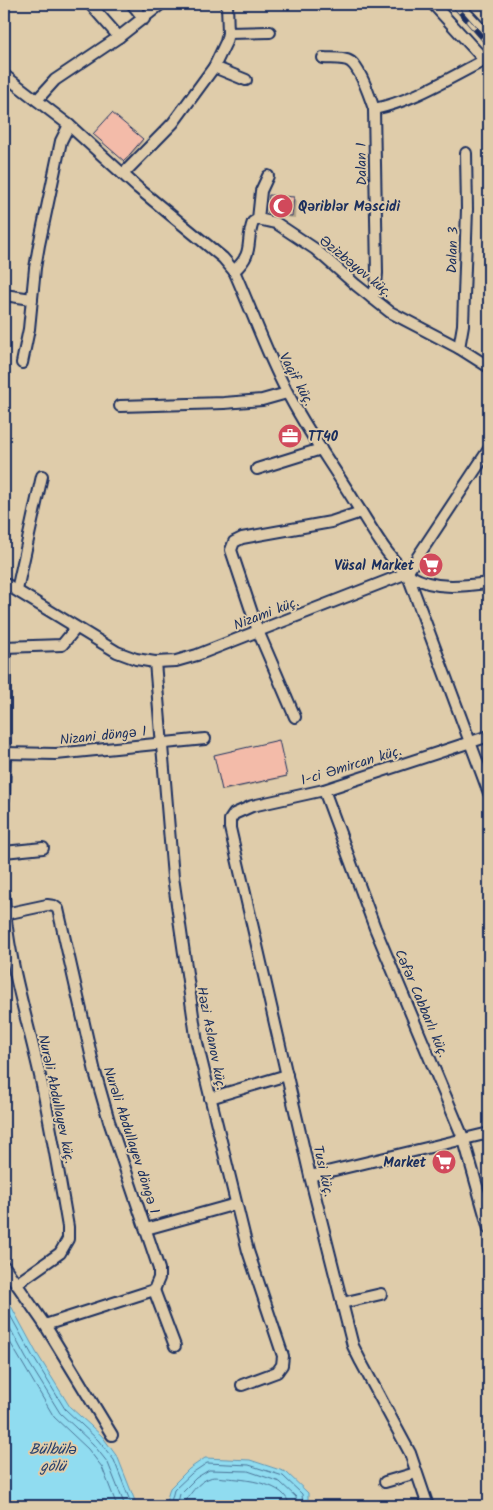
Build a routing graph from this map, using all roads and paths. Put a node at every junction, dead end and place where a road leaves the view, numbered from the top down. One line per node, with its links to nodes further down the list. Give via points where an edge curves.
1 (90, 4): 11 (street)
2 (132, 4): 7 (street)
3 (161, 4): 7 (street)
4 (227, 4): 10 (street)
5 (433, 4): 13 (street)
6 (474, 4): 8 (street)
7 (144, 19): 11 (street)
8 (489, 20)
9 (270, 32): 10 (street)
10 (228, 33): 14 (street)
11 (119, 37): 17 (street, via 55,80)
12 (323, 58): 18 (street, Dalan 1, via 350,62 364,83)
13 (487, 62): 18 (street, via 407,99)
14 (214, 66): 16 (street); 21 (street, via 173,123)
15 (4, 75): 17 (street, Vaqif küç.)
16 (246, 80)
17 (37, 100): 19 (street, Vaqif küç.)
18 (374, 109): 27 (street, Dalan 1, via 377,273)
19 (69, 125): 21 (street, Vaqif küç.); 26 (street, via 61,141 51,186 34,268)
20 (466, 153): 28 (street, Dalan 3, via 468,209)
21 (123, 174): 24 (street, Vaqif küç., via 223,258)
22 (268, 176): 23 (street, via 261,191)
23 (258, 219): 24 (street, via 251,227 247,257); 27 (street, Əzizbəyov küç., via 276,224 315,249)
24 (234, 272): 31 (street, Vaqif küç., via 262,342)
25 (4, 295): 26 (street)
26 (32, 298): 29 (street)
27 (372, 298): 28 (street, Əzizbəyov küç., via 390,312)
28 (460, 348): 30 (street, Əzizbəyov küç.)
29 (22, 364)
30 (489, 368)
31 (287, 392): 32 (street, via 262,400 234,403); 33 (street, Vaqif küç.)
32 (120, 406)
33 (321, 449): 35 (street); 37 (street, Vaqif küç.)
34 (489, 449): 38 (street)
35 (257, 469)
36 (42, 476): 41 (street)
37 (361, 512): 38 (street, Vaqif küç., via 394,562); 43 (street, via 331,522 234,542 233,558)
38 (407, 573): 40 (street, via 442,586); 43 (street, Nizami küç.); 50 (street, Vaqif küç.)
39 (4, 583): 41 (street, Nizami küç.)
40 (489, 583)
41 (17, 590): 42 (street, Nizami küç.)
42 (76, 628): 44 (street, via 62,645); 45 (street, Nizami küç., via 117,652)
43 (258, 631): 45 (street, Nizami küç., via 197,655); 46 (street)
44 (4, 647): 51 (street)
45 (155, 662): 49 (street, Həzi Aslanov küç.)
46 (295, 717)
47 (489, 736): 50 (street, 1-ci Əmircan küç.)
48 (205, 739): 49 (street, Nizani döngə 1)
49 (162, 742): 51 (street, Nizani döngə 1, via 56,754); 61 (street, Həzi Aslanov küç., via 176,904 197,1043)
50 (470, 742): 52 (street, 1-ci Əmircan küç.); 53 (street, Vaqif küç.)
51 (5, 753): 54 (street)
52 (324, 790): 55 (street, 1-ci Əmircan küç., via 252,806 234,814); 63 (street, Cəfər Cabbarlı küç., via 375,928)
53 (489, 793)
54 (4, 798)
55 (230, 828): 60 (street, Tusi küç.)
56 (42, 848): 57 (street)
57 (4, 852)
58 (4, 896): 59 (street, Nurəli Abdullayev küç.)
59 (5, 914): 66 (street, Nurəli Abdullayev döngə 1, via 47,905 58,910 109,1121); 69 (street, Nurəli Abdullayev küç., via 42,1085 68,1227 68,1239 60,1253)
60 (288, 1075): 61 (street); 64 (street, Tusi küç.)
61 (210, 1098): 65 (street, Həzi Aslanov küç.)
62 (489, 1133): 63 (street)
63 (464, 1140): 64 (street); 67 (street, Cəfər Cabbarlı küç.)
64 (310, 1176): 72 (street, Tusi küç.)
65 (236, 1204): 66 (street); 75 (street, Həzi Aslanov küç., via 283,1356 277,1372)
66 (146, 1229): 70 (street, Nurəli Abdullayev döngə 1, via 159,1269)
67 (489, 1229)
68 (4, 1266): 69 (street)
69 (16, 1284): 73 (street)
70 (154, 1290): 73 (street); 74 (street)
71 (381, 1294): 72 (street)
72 (342, 1304): 77 (street, Tusi küç., via 361,1362 405,1442)
73 (44, 1325): 76 (street)
74 (176, 1346)
75 (242, 1385)
76 (112, 1435)
77 (416, 1473): 78 (street); 79 (street, Tusi küç.)
78 (385, 1482)
79 (428, 1506)

